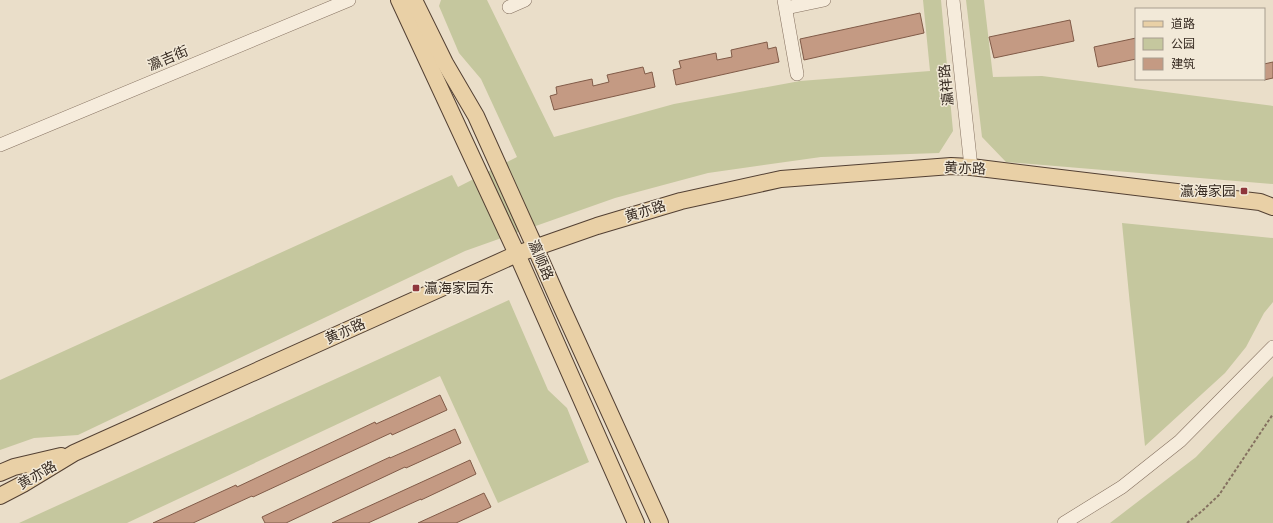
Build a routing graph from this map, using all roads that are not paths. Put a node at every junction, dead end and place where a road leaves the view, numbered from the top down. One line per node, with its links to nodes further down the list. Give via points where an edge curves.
1 (348, 0): 10 (street, 瀛吉街)
2 (399, 0): 14 (main road, 瀛顺路)
3 (414, 0): 13 (main road, 瀛顺路, via 445,63 476,116)
4 (525, 0): 8 (street)
5 (824, 0): 7 (street)
6 (952, 0): 11 (street, 瀛祥路)
7 (785, 4): 9 (street)
8 (509, 7)
9 (797, 74)
10 (0, 145)
11 (971, 167): 12 (main road, 黄亦路); 13 (main road, 黄亦路, via 951,166 782,179 681,201)
12 (1269, 203)
13 (536, 247): 14 (main road, 黄亦路); 20 (main road, 瀛顺路)
14 (517, 254): 16 (main road, 黄亦路); 19 (main road, 瀛顺路)
15 (1273, 347): 21 (street, via 1180,441 1122,487)
16 (74, 453): 17 (main road, 黄亦路, via 14,467); 18 (main road, 黄亦路)
17 (0, 473)
18 (0, 496)
19 (636, 523)
20 (660, 523)
21 (1064, 523)

